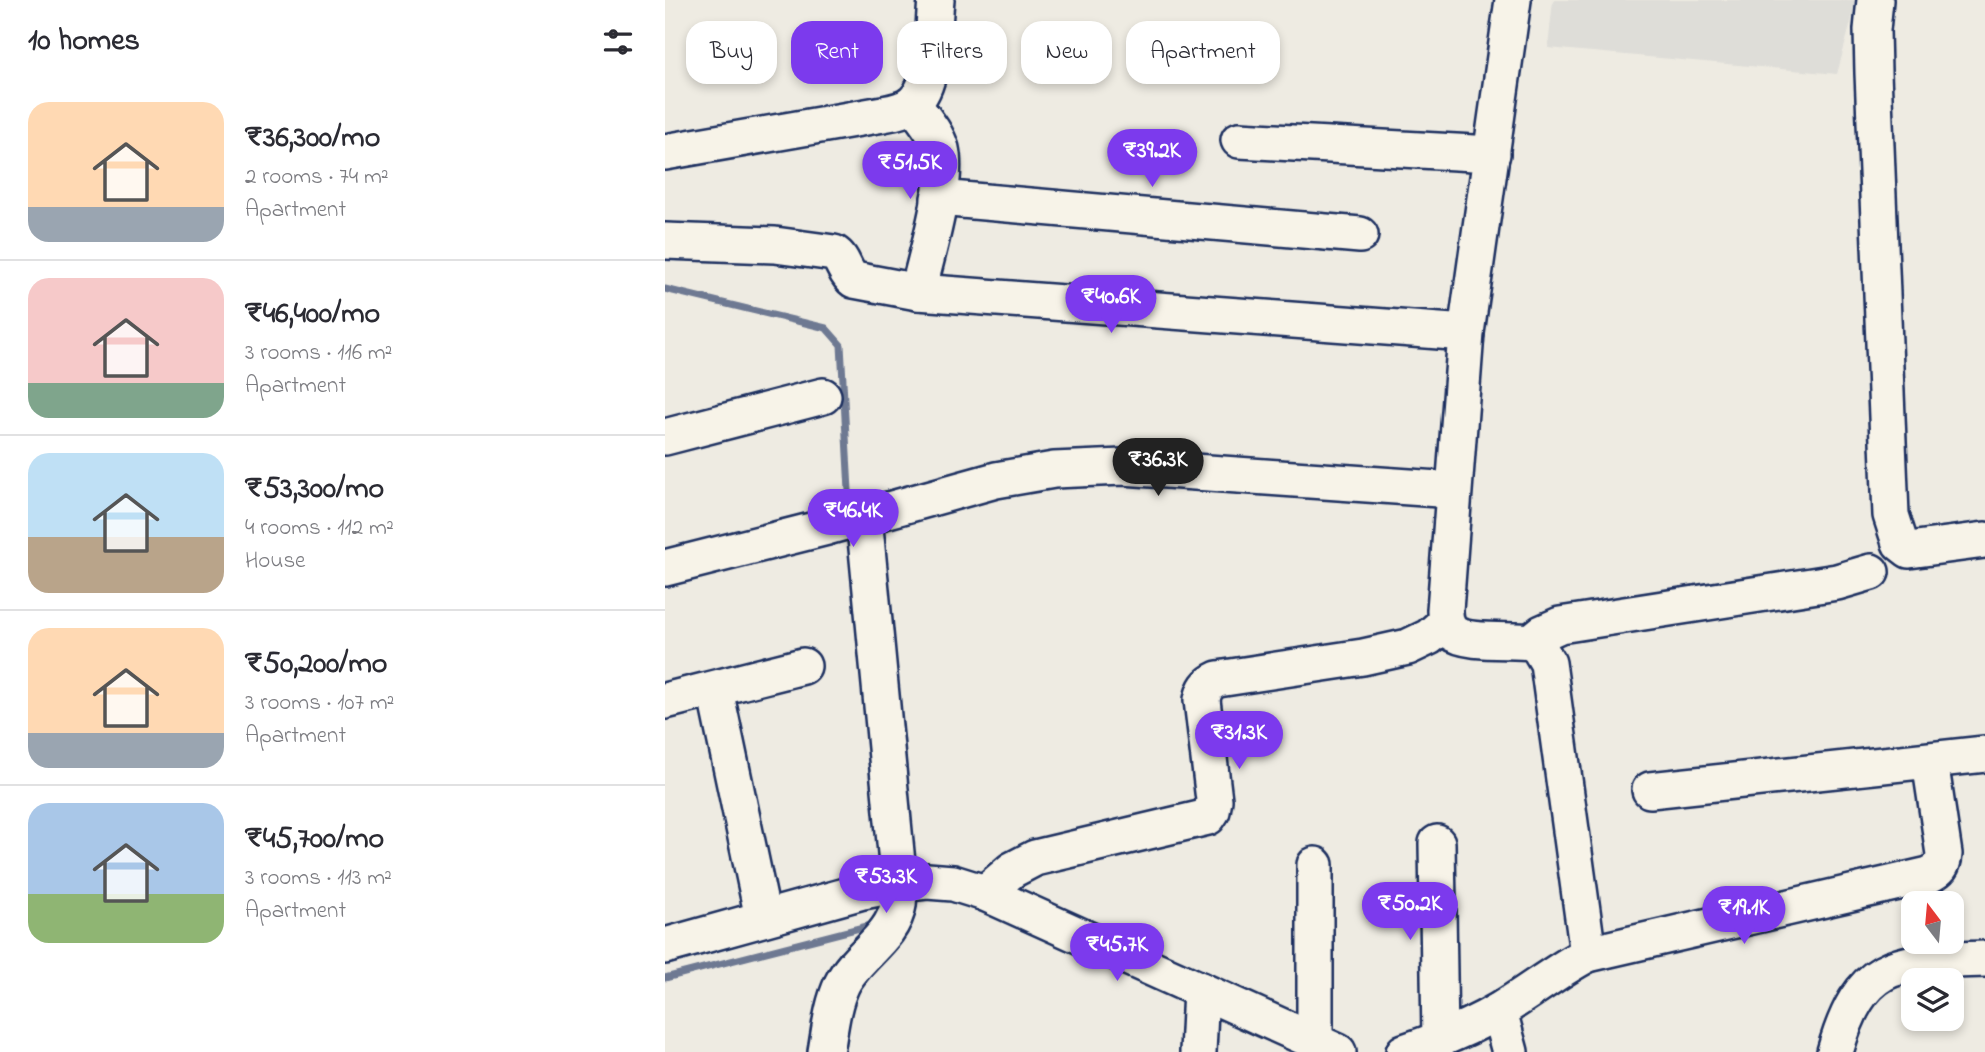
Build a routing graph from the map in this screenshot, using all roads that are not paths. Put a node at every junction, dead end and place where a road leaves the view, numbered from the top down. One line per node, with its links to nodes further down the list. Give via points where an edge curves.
1 (936, 0): 4 (street, via 928,77)
2 (1513, 0): 7 (street)
3 (1875, 0): 17 (street, via 1873,73 1892,523 1900,543 1909,550)
4 (913, 104): 6 (street, via 883,114); 8 (street, via 940,148)
5 (1239, 140): 7 (street)
6 (665, 152)
7 (1492, 154): 12 (street)
8 (939, 198): 9 (street); 11 (street)
9 (1360, 235)
10 (665, 241): 11 (street, via 775,245 834,253 854,280)
11 (918, 292): 12 (street)
12 (1467, 333): 15 (street)
13 (823, 396): 14 (street)
14 (665, 438)
15 (1453, 490): 16 (street, via 1085,467 996,480); 20 (street)
16 (864, 517): 18 (street); 30 (street)
17 (1985, 540)
18 (665, 568)
19 (1871, 572): 21 (street, via 1837,582 1560,625)
20 (1446, 622): 21 (street, via 1464,638); 31 (street, via 1408,647 1209,684 1202,700 1214,800 1208,817 1035,858)
21 (1531, 642): 34 (street, via 1548,663)
22 (803, 666): 23 (street)
23 (715, 690): 24 (street); 32 (street)
24 (665, 701)
25 (1985, 754): 26 (street)
26 (1930, 761): 27 (street); 34 (street, via 1944,854 1943,864 1929,875)
27 (1650, 790)
28 (1437, 843): 38 (street)
29 (1315, 865): 39 (street)
30 (899, 884): 31 (street, via 953,883); 32 (street); 40 (street, via 892,924 843,982)
31 (985, 893): 36 (street)
32 (763, 918): 33 (street)
33 (665, 946)
34 (1588, 954): 37 (street)
35 (1985, 959): 44 (street, via 1917,961 1877,976 1865,986 1850,1013)
36 (1201, 990): 39 (street); 41 (street)
37 (1499, 1011): 38 (street); 43 (street)
38 (1440, 1040): 42 (street)
39 (1327, 1047)
40 (826, 1052)
41 (1198, 1052)
42 (1404, 1052)
43 (1510, 1052)
44 (1835, 1052)

